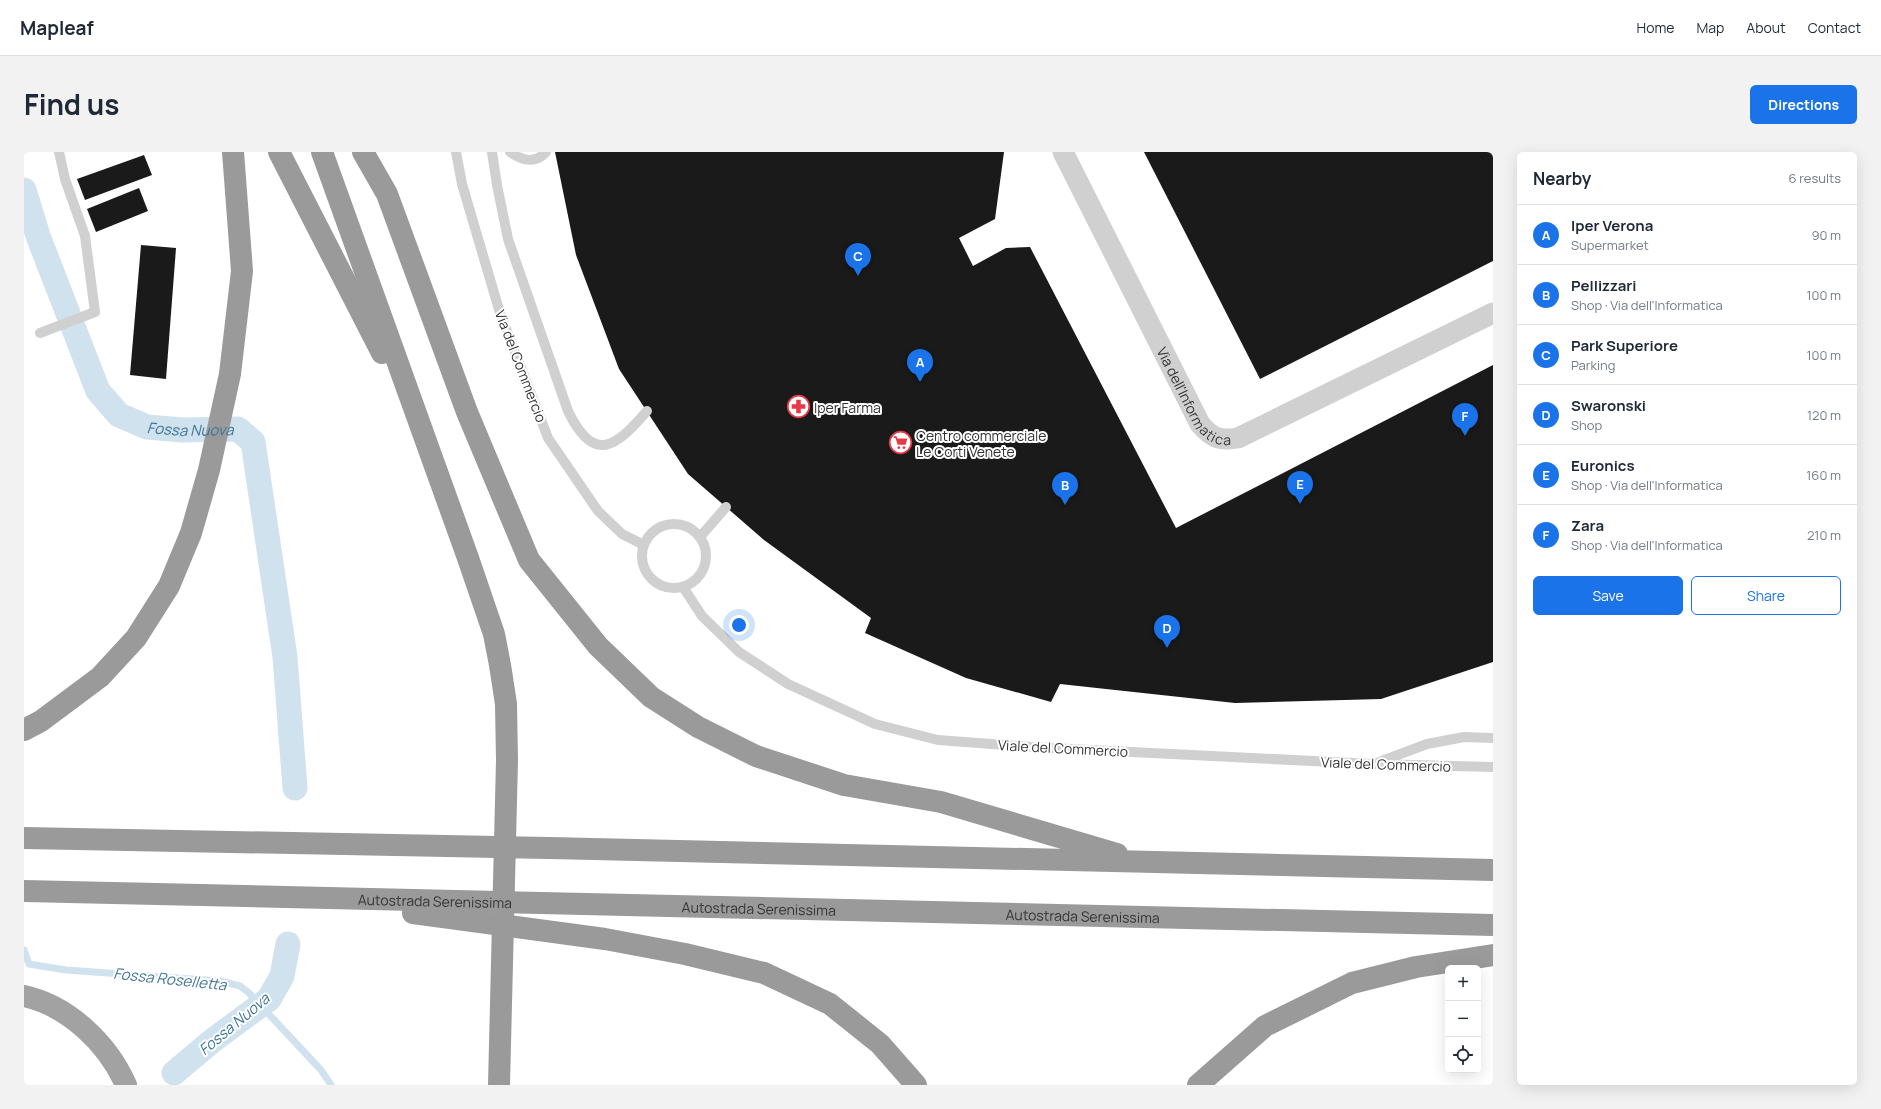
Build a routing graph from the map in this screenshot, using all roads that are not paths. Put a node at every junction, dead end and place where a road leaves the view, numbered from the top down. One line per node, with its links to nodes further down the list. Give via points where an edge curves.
1 (233, 152): 19 (highway, via 242,271 230,374 191,533 169,586 136,638 100,678 41,721)
2 (279, 152): 14 (highway)
3 (322, 152): 14 (highway)
4 (363, 152): 24 (highway, via 387,194 467,412 529,560 598,646 651,697 698,727 756,756 844,785 941,802)
5 (456, 152): 17 (lane, Via del Commercio, via 462,184 500,314 548,438 598,511 622,534)
6 (492, 152): 13 (lane, via 508,239 576,428 586,439 601,445 614,443 627,434)
7 (510, 152): 8 (lane, via 530,161 540,159)
8 (546, 152)
9 (1063, 152): 11 (street, Via dell'Informatica, via 1200,424 1208,434 1223,440 1238,438)
10 (62, 153): 12 (lane, via 65,180 85,236 95,312)
11 (1493, 314)
12 (40, 333)
13 (647, 412)
14 (427, 441): 32 (highway, via 494,634 506,704 507,760)
15 (726, 507): 16 (lane)
16 (700, 537): 17 (lane, via 692,529 682,524 674,524 655,530); 18 (lane, via 706,556 702,572 693,582)
17 (644, 545): 18 (lane, via 642,559 648,574 661,585)
18 (683, 587): 21 (lane, Viale del Commercio, via 702,616 739,652 788,684 882,726 938,740)
19 (24, 730)
20 (1493, 738): 21 (lane, via 1464,737 1427,744)
21 (1373, 764): 22 (lane, Viale del Commercio)
22 (1493, 767)
23 (24, 838): 24 (highway)
24 (1147, 862): 25 (highway)
25 (1493, 870)
26 (24, 892): 27 (highway, Autostrada Serenissima)
27 (307, 898): 28 (highway, Autostrada Serenissima); 33 (highway, via 605,939 685,954 764,973 830,1004 880,1044)
28 (1493, 925)
29 (1493, 955): 34 (highway, via 1416,967 1352,983 1265,1026)
30 (24, 996): 31 (highway, via 58,1011 83,1026 104,1048)
31 (126, 1085)
32 (499, 1085)
33 (916, 1085)
34 (1198, 1085)

